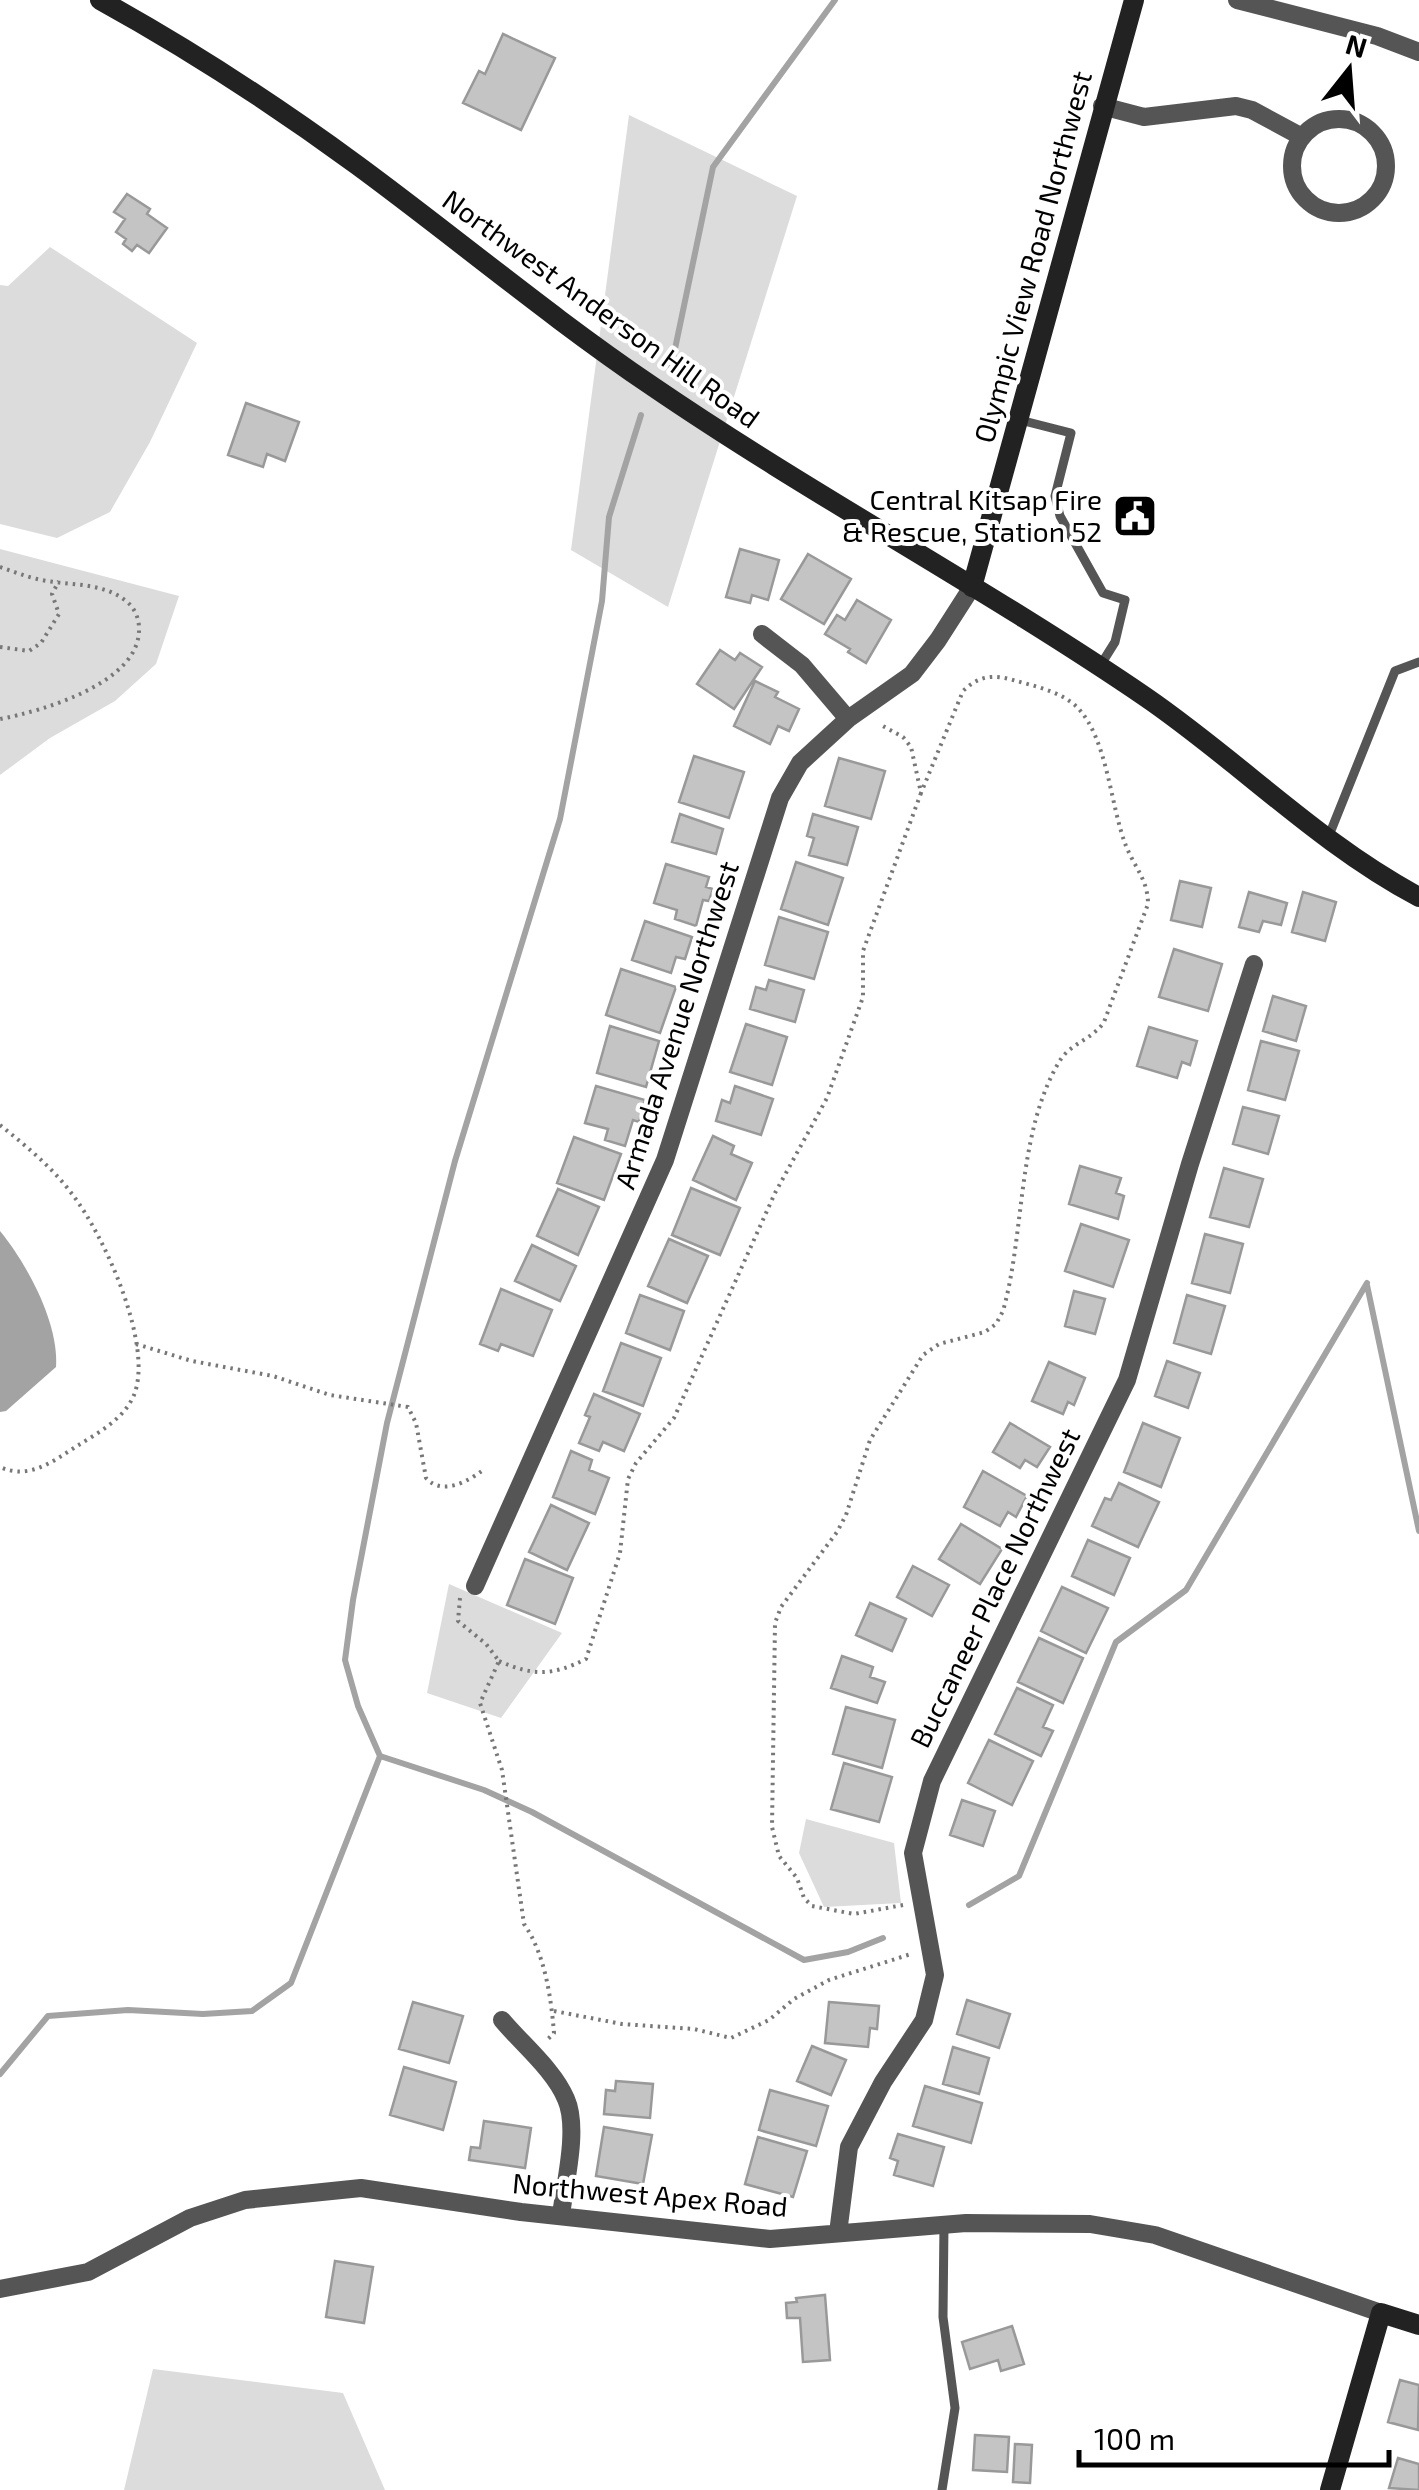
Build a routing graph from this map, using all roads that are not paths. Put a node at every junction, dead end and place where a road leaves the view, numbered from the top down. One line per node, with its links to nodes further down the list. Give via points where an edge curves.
1 (100, 0): 8 (main road, Northwest Anderson Hill Road, via 315,135 662,393)
2 (1134, 0): 5 (main road, Olympic View Road Northwest)
3 (1237, 0): 4 (street)
4 (1419, 52)
5 (1102, 106): 6 (street, via 1144,117 1236,106); 7 (main road, Olympic View Road Northwest)
6 (1302, 137): 6 (street, via 1331,119 1362,124 1375,134 1388,163 1379,193 1339,214 1310,204 1293,178)
7 (1017, 420): 8 (main road, Olympic View Road Northwest); 11 (lane, via 1071,433 1054,496 1060,516 1103,592 1125,600 1115,642)
8 (972, 587): 11 (main road, Northwest Anderson Hill Road); 12 (street, Armada Avenue Northwest, via 912,674)
9 (762, 634): 12 (street, via 802,666)
10 (1419, 662): 13 (lane, via 1395,671)
11 (1100, 666): 13 (main road, Northwest Anderson Hill Road)
12 (848, 719): 16 (street, Armada Avenue Northwest, via 800,763 780,798 665,1160)
13 (1328, 838): 14 (main road, Northwest Anderson Hill Road)
14 (1419, 896)
15 (1254, 964): 20 (street, Buccaneer Place Northwest, via 1127,1380 932,1781 913,1853 934,1975 924,2020 849,2147)
16 (475, 1586)
17 (502, 2020): 18 (street, via 560,2088 570,2114)
18 (560, 2215): 20 (street, Northwest Apex Road, via 770,2239); 21 (street, Northwest Apex Road, via 361,2188 244,2200 190,2218 88,2272)
19 (944, 2224): 20 (street, Northwest Apex Road); 22 (street, Northwest Apex Road, via 1090,2224 1155,2235); 24 (lane, via 942,2318 954,2408)
20 (838, 2233)
21 (0, 2289)
22 (1381, 2312): 23 (main road, Northwest Apex Road); 25 (main road)
23 (1419, 2325)
24 (942, 2490)
25 (1330, 2490)

